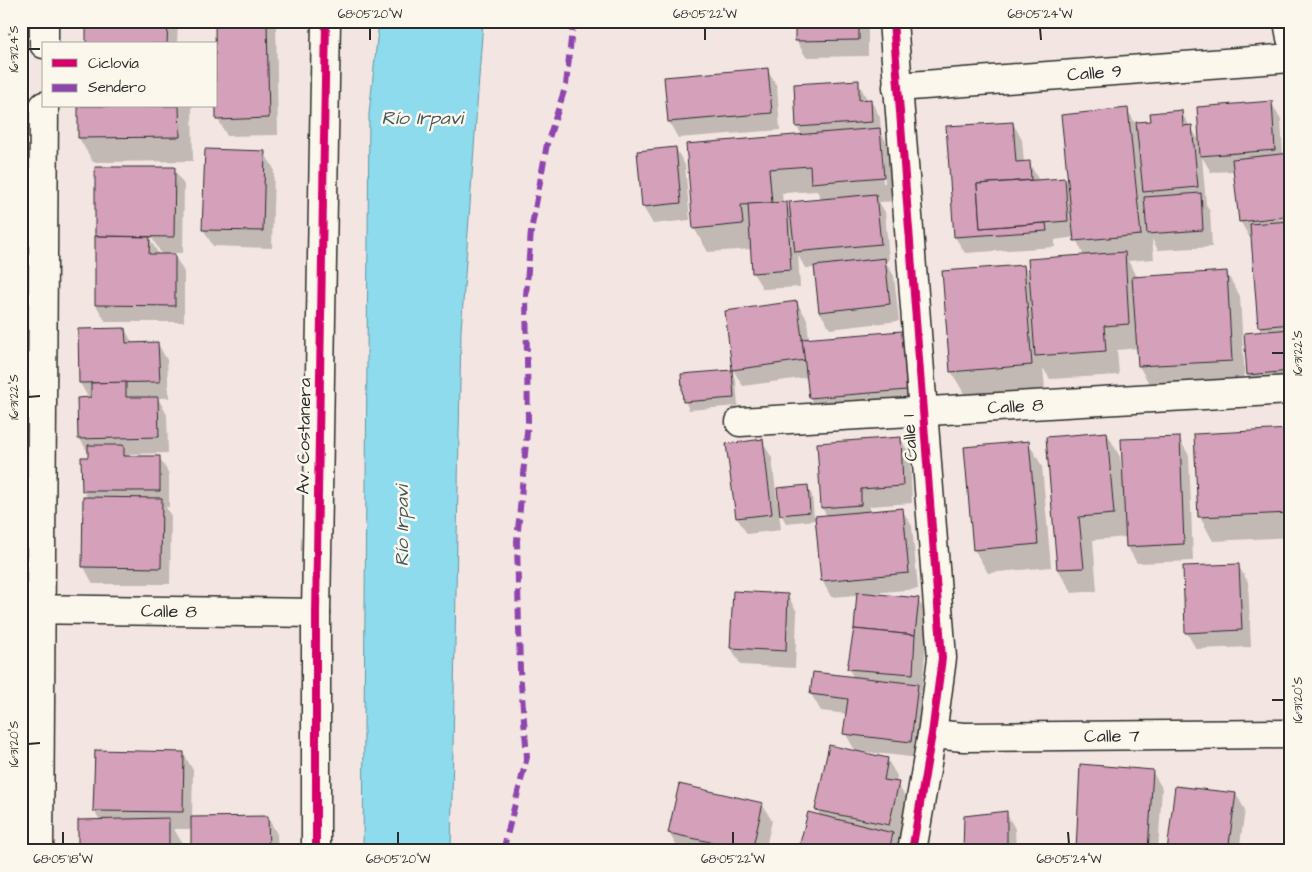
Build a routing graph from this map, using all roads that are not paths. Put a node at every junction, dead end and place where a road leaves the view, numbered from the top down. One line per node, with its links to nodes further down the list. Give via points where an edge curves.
1 (44, 21): 6 (street)
2 (326, 21): 14 (street, Av. Costanera)
3 (893, 21): 8 (street, Calle 1)
4 (1288, 21): 5 (street)
5 (1291, 38)
6 (44, 42)
7 (1291, 58): 8 (street, Calle 9)
8 (897, 87): 11 (street, Calle 1)
9 (44, 108): 13 (street)
10 (1291, 390): 11 (street, Calle 8)
11 (923, 410): 12 (street, Calle 8); 15 (street, Calle 1, via 942,658)
12 (740, 422)
13 (30, 609): 14 (street, Calle 8); 17 (street)
14 (316, 613): 18 (street, Av. Costanera)
15 (932, 734): 16 (street, Calle 7, via 964,737); 19 (street, Calle 1)
16 (1291, 734)
17 (39, 851)
18 (316, 851)
19 (912, 851)

